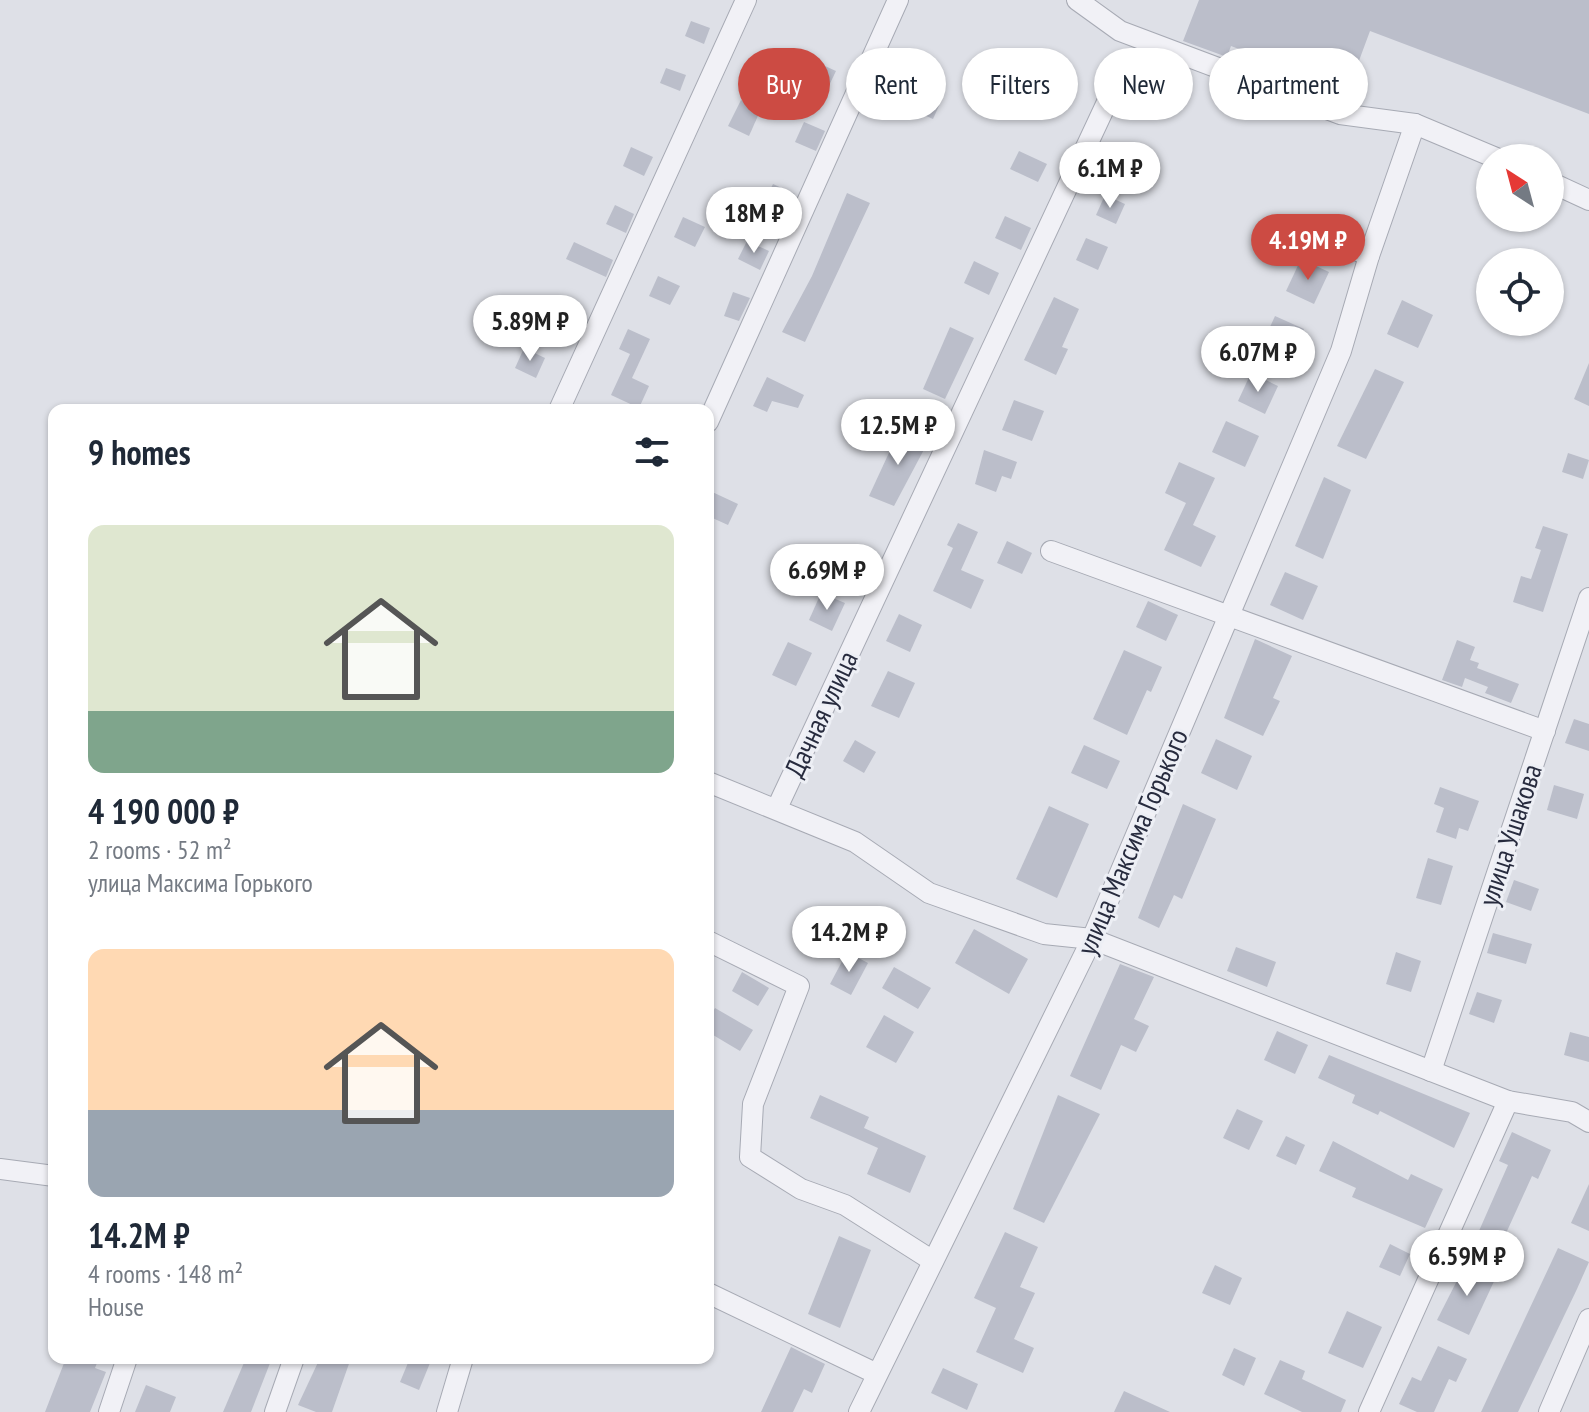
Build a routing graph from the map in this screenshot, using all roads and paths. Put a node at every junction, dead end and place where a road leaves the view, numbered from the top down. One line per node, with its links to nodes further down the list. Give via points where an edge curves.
1 (746, 0): 11 (street)
2 (898, 0): 12 (street)
3 (1077, 0): 5 (street, via 1120,31 1340,114)
4 (1099, 120): 18 (street, Дачная улица)
5 (1415, 124): 6 (street); 10 (street, улица Максима Горького)
6 (1476, 150)
7 (1564, 188): 8 (street)
8 (1589, 200)
9 (1317, 232): 10 (street)
10 (1369, 256): 15 (street, улица Максима Горького, via 1341,351)
11 (562, 404)
12 (714, 409)
13 (1051, 551): 15 (street)
14 (1589, 598): 16 (street, улица Ушакова)
15 (1230, 613): 16 (street); 19 (street, улица Максима Горького)
16 (1545, 731): 21 (street, улица Ушакова)
17 (714, 784): 18 (street)
18 (777, 808): 19 (street, via 855,842 929,893 1044,934)
19 (1092, 939): 21 (street); 26 (street, улица Максима Горького)
20 (714, 944): 26 (street, via 799,986 753,1104 750,1157 801,1189 845,1205)
21 (1431, 1071): 22 (street)
22 (1508, 1101): 23 (street, via 1572,1112); 37 (street)
23 (1589, 1122)
24 (0, 1169): 25 (street)
25 (48, 1175)
26 (933, 1261): 32 (street, улица Максима Горького)
27 (714, 1296): 32 (street)
28 (1589, 1319): 38 (street)
29 (125, 1364): 33 (street)
30 (292, 1364): 34 (street)
31 (461, 1364): 35 (street)
32 (875, 1373): 36 (street, улица Максима Горького)
33 (109, 1412)
34 (275, 1412)
35 (447, 1412)
36 (860, 1412)
37 (1369, 1412)
38 (1549, 1412)

